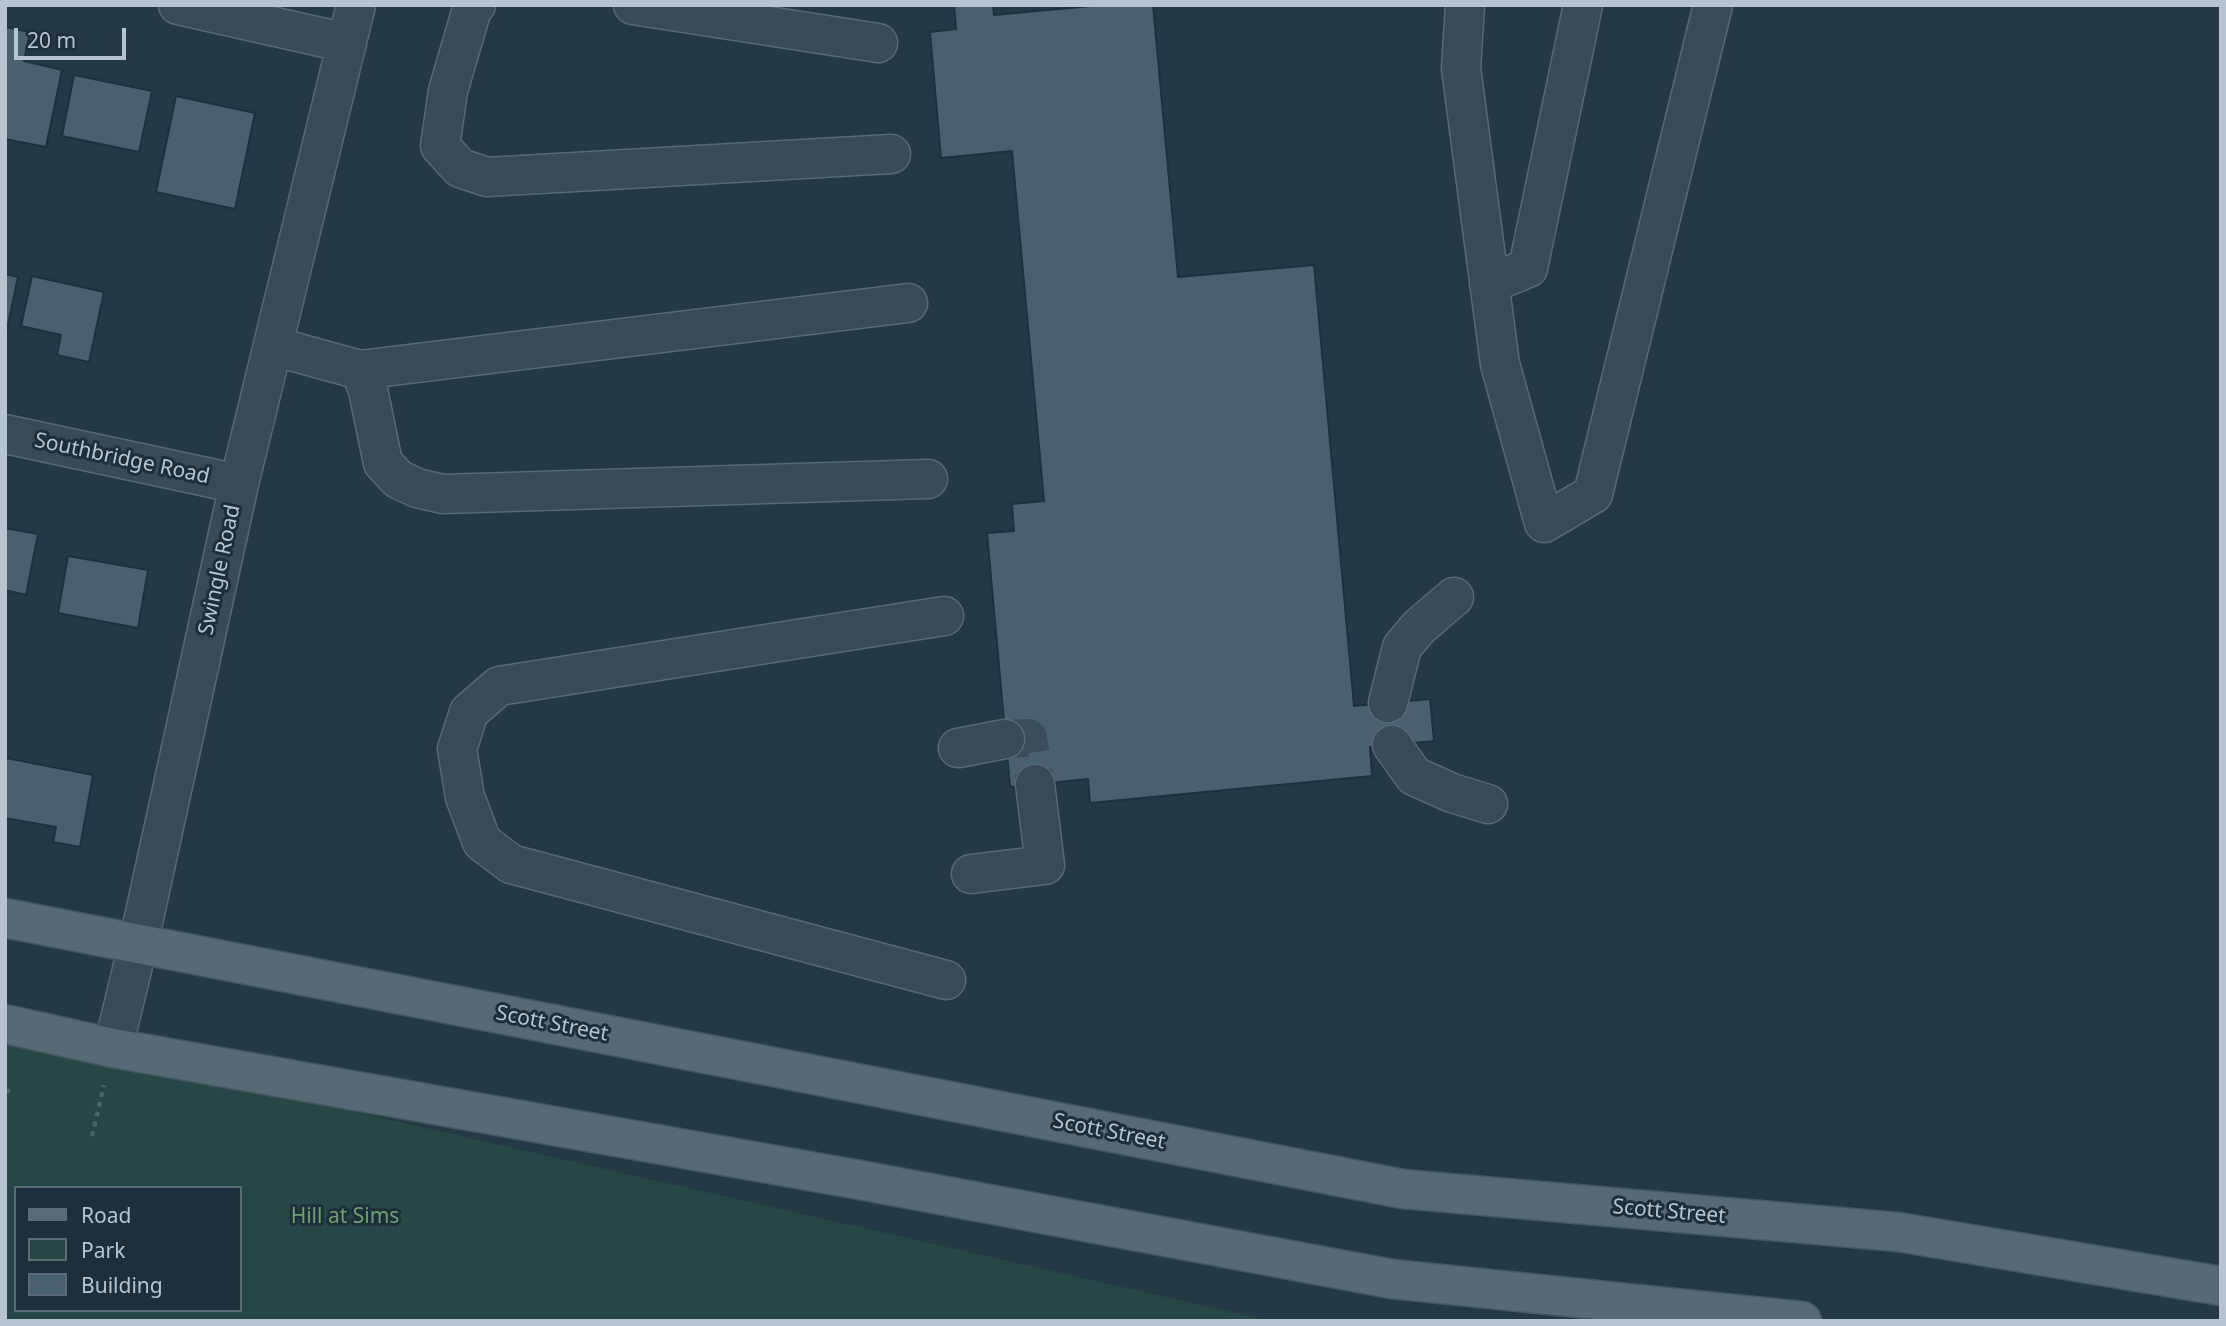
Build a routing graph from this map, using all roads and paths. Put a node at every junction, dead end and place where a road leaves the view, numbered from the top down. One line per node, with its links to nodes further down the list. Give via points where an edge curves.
1 (178, 5): 8 (street)
2 (356, 5): 8 (street, Swingle Road)
3 (476, 5): 10 (street, via 447,91 440,146 460,168 486,177)
4 (633, 5): 9 (street)
5 (1465, 5): 11 (street, via 1461,68)
6 (1583, 5): 11 (street, via 1528,268)
7 (1713, 5): 11 (street, via 1593,494 1544,523 1500,364)
8 (347, 43): 13 (street, Swingle Road)
9 (877, 43)
10 (891, 154)
11 (1489, 284)
12 (908, 303): 14 (street)
13 (273, 346): 14 (street); 17 (street, Swingle Road)
14 (360, 370): 16 (street, via 383,463 398,479 443,494)
15 (5, 434): 17 (street, Southbridge Road)
16 (928, 479)
17 (239, 484): 28 (street, Swingle Road)
18 (1454, 597): 20 (street, via 1402,647)
19 (944, 616): 29 (street, via 499,686 468,712 457,749 465,797 482,842 512,864)
20 (1388, 703)
21 (1005, 739): 23 (street)
22 (1392, 745): 25 (street, via 1414,776)
23 (958, 748)
24 (1035, 784): 26 (street, via 1045,864)
25 (1488, 804)
26 (971, 874)
27 (5, 918): 28 (main road, Scott Street)
28 (138, 945): 31 (street, Swingle Road); 33 (main road, Scott Street, via 1403,1189 1898,1232)
29 (946, 980)
30 (5, 1024): 31 (main road)
31 (113, 1048): 32 (path); 34 (main road, via 1392,1279)
32 (92, 1136)
33 (2221, 1286)
34 (1802, 1321)

